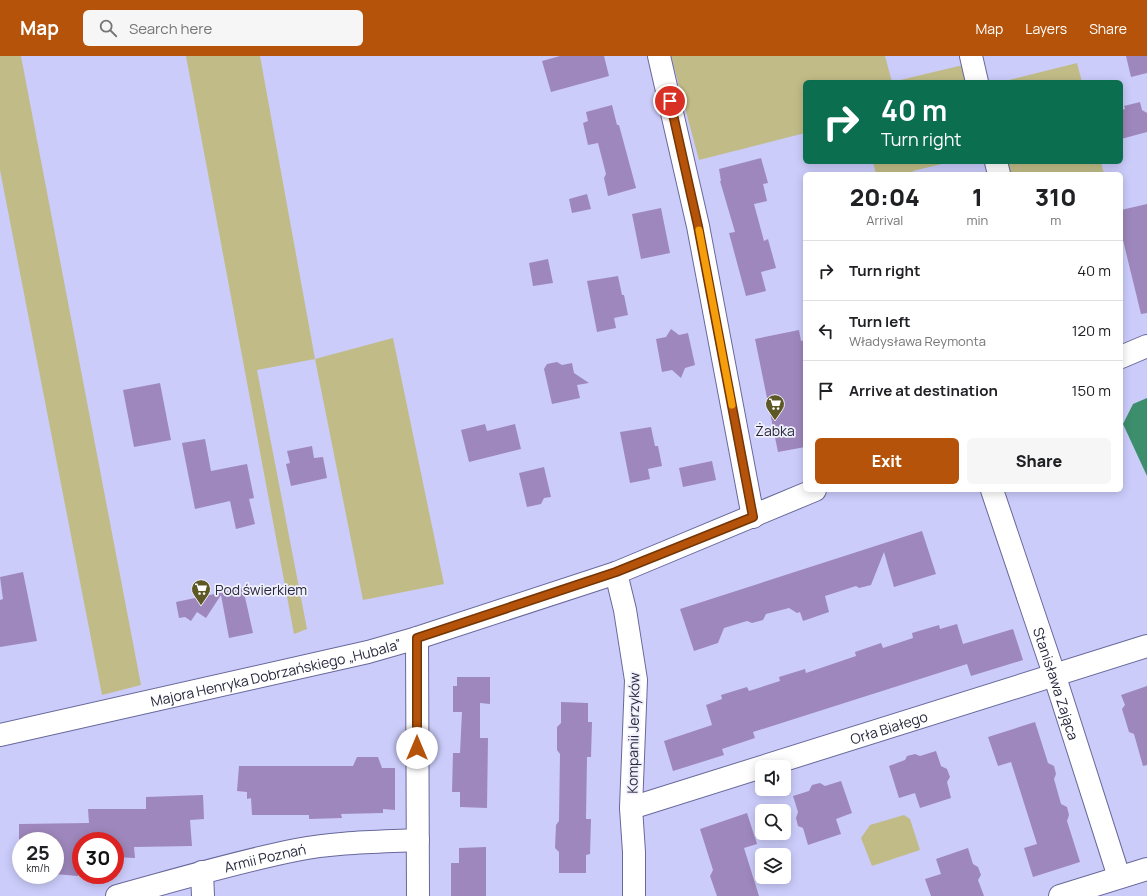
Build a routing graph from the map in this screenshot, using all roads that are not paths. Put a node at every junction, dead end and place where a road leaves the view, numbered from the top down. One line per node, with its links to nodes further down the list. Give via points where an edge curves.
1 (659, 56): 8 (street, via 698,226)
2 (971, 56): 3 (street)
3 (977, 80)
4 (1147, 346): 5 (street)
5 (1123, 357)
6 (810, 492): 8 (street, Majora Henryka Dobrzańskiego „Hubala”)
7 (993, 492): 12 (street, Stanisława Zająca)
8 (753, 517): 9 (street, Majora Henryka Dobrzańskiego „Hubala”)
9 (616, 572): 10 (street, Majora Henryka Dobrzańskiego „Hubala”); 14 (street, Kompanii Jerzyków, via 636,680)
10 (417, 638): 13 (street, Majora Henryka Dobrzańskiego „Hubala”, via 368,652); 15 (street)
11 (1147, 646): 12 (street, Orła Białego)
12 (1054, 674): 14 (street, Orła Białego); 18 (street, Stanisława Zająca)
13 (0, 735)
14 (631, 808): 22 (street, Kompanii Jerzyków)
15 (418, 840): 17 (street, Armii Poznań, via 297,850); 21 (street)
16 (1147, 869): 18 (street)
17 (202, 872): 19 (street, Armii Poznań); 20 (street)
18 (1118, 877): 23 (street)
19 (117, 896)
20 (203, 896)
21 (418, 896)
22 (634, 896)
23 (1060, 896)

